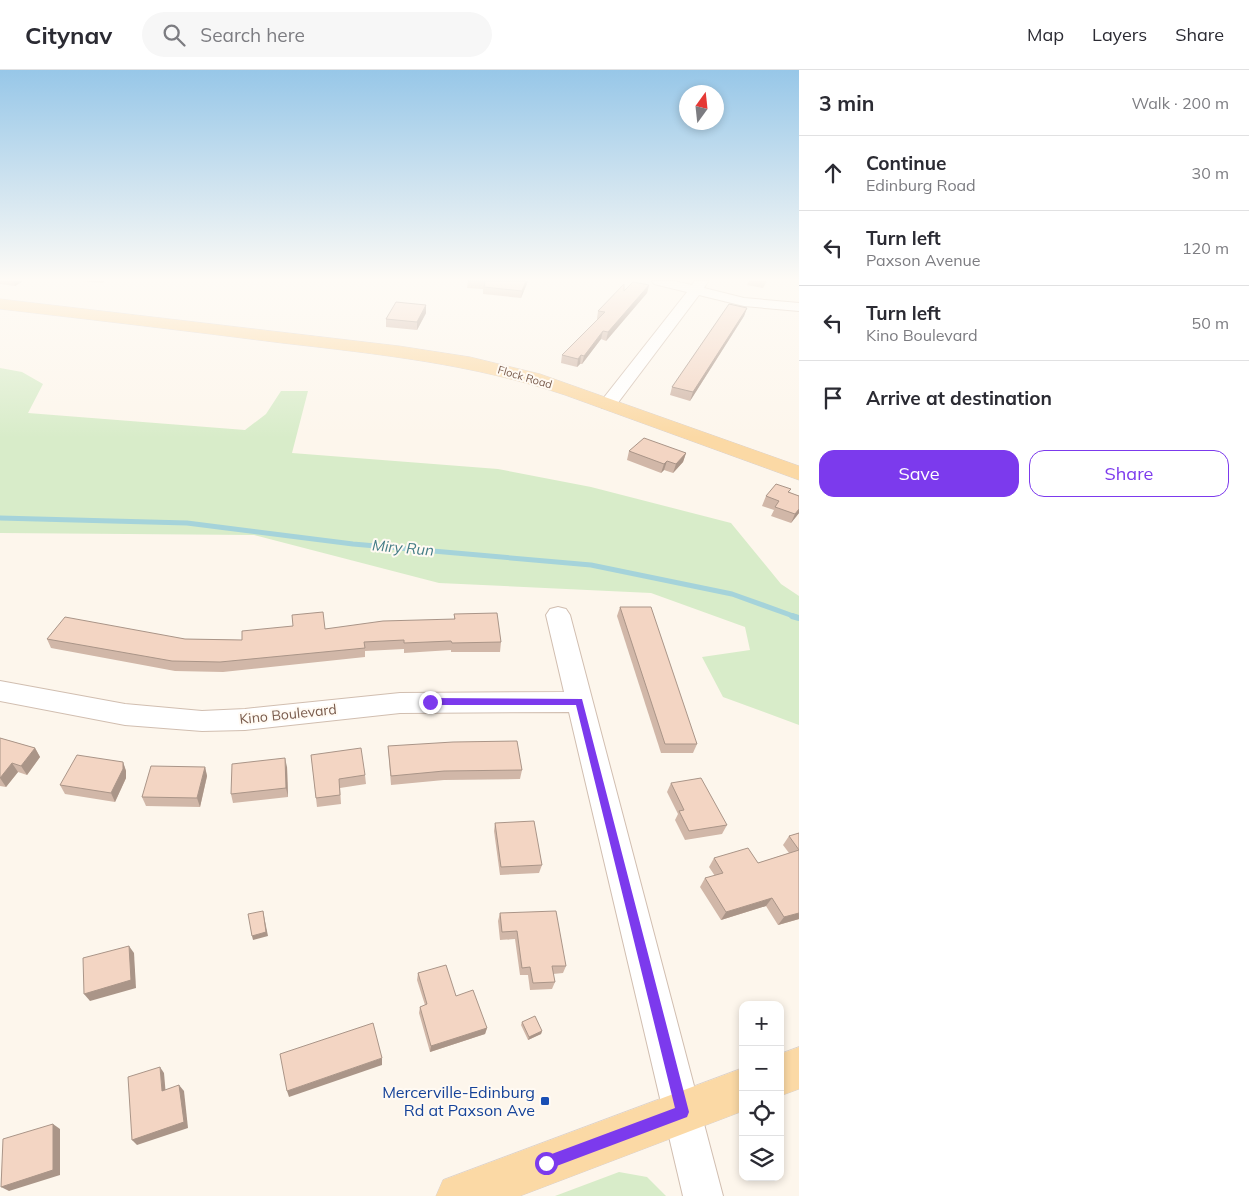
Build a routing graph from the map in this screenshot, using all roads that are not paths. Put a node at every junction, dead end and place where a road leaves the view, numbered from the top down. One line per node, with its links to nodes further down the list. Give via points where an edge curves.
1 (245, 334): 3 (main road, Flock Road, via 439,357 533,378)
2 (662, 334): 3 (street)
3 (608, 404): 4 (main road, Flock Road)
4 (799, 473)
5 (558, 615): 7 (street)
6 (0, 691): 7 (street, Kino Boulevard, via 89,710 145,718 203,721 430,702)
7 (579, 702): 11 (street)
8 (799, 1068): 9 (main road)
9 (784, 1074)
10 (739, 1091): 11 (main road)
11 (682, 1112): 12 (main road); 13 (street)
12 (459, 1196)
13 (703, 1196)

